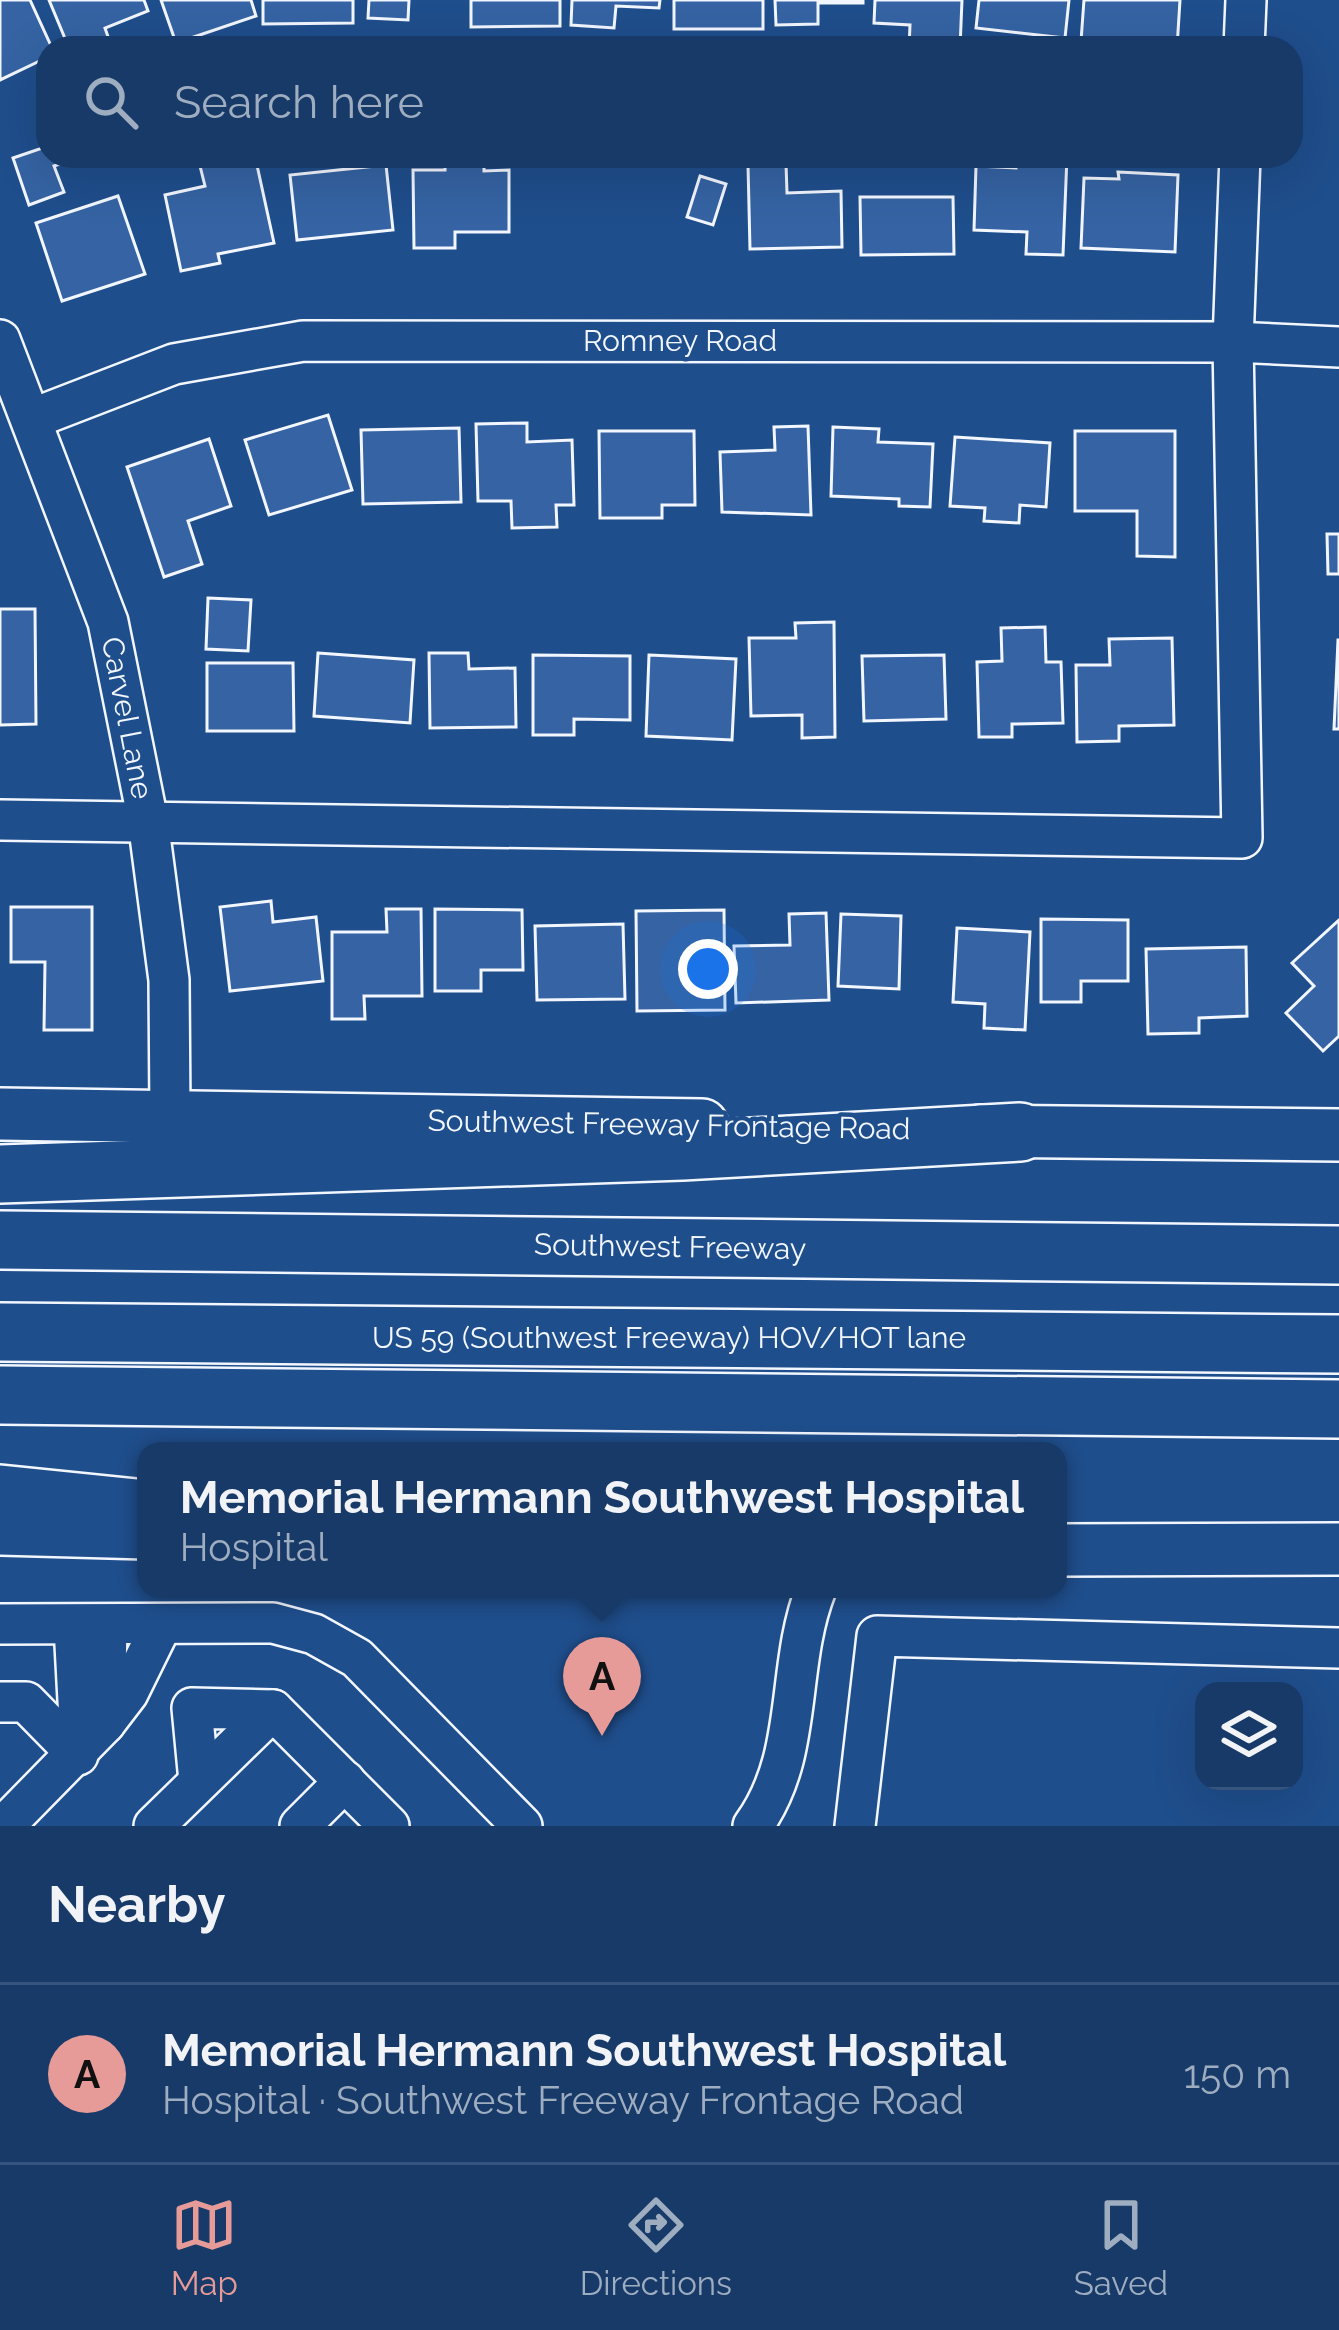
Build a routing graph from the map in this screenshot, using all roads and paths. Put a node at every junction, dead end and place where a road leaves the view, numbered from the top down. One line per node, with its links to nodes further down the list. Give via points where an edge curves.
1 (1246, 0): 2 (street)
2 (1244, 36)
3 (1240, 168): 5 (street)
4 (0, 340): 7 (street, Carvel Lane)
5 (1233, 342): 6 (street, Romney Road); 7 (street, Romney Road, via 303,341 174,364); 9 (street, via 1242,838)
6 (1339, 347)
7 (34, 418): 9 (street, Carvel Lane, via 108,622)
8 (0, 820): 9 (street)
9 (148, 821): 11 (street, Carvel Lane, via 170,980)
10 (0, 1114): 11 (main road, Southwest Freeway Frontage Road)
11 (170, 1114): 12 (main road, Southwest Freeway Frontage Road)
12 (1019, 1132): 13 (main road, Southwest Freeway Frontage Road); 14 (highway)
13 (1339, 1135)
14 (0, 1174)
15 (0, 1240): 16 (highway, Southwest Freeway)
16 (1339, 1255)
17 (0, 1332): 18 (highway, US 59 (Southwest Freeway) HOV/HOT lane)
18 (1339, 1344)
19 (0, 1395): 20 (highway)
20 (1339, 1409)
21 (0, 1494): 22 (highway)
22 (137, 1508)
23 (0, 1529): 24 (main road)
24 (137, 1533)
25 (1339, 1549): 26 (main road)
26 (1067, 1550)
27 (783, 1598): 32 (street)
28 (814, 1598): 32 (street)
29 (0, 1624): 30 (street)
30 (90, 1626): 31 (street); 36 (street); 37 (street)
31 (161, 1626): 36 (street); 44 (street, via 273,1623 358,1658)
32 (801, 1643): 45 (street, via 794,1728 774,1798)
33 (1339, 1648): 46 (street, via 877,1636)
34 (0, 1702): 37 (street, via 26,1702)
35 (273, 1710): 38 (street); 38 (street, via 192,1708); 39 (street)
36 (105, 1723): 37 (street)
37 (78, 1755): 40 (street)
38 (200, 1781): 41 (street)
39 (345, 1781): 42 (street); 43 (street)
40 (4, 1826)
41 (154, 1826)
42 (300, 1826)
43 (388, 1826)
44 (522, 1826)
45 (753, 1826)
46 (855, 1826)

